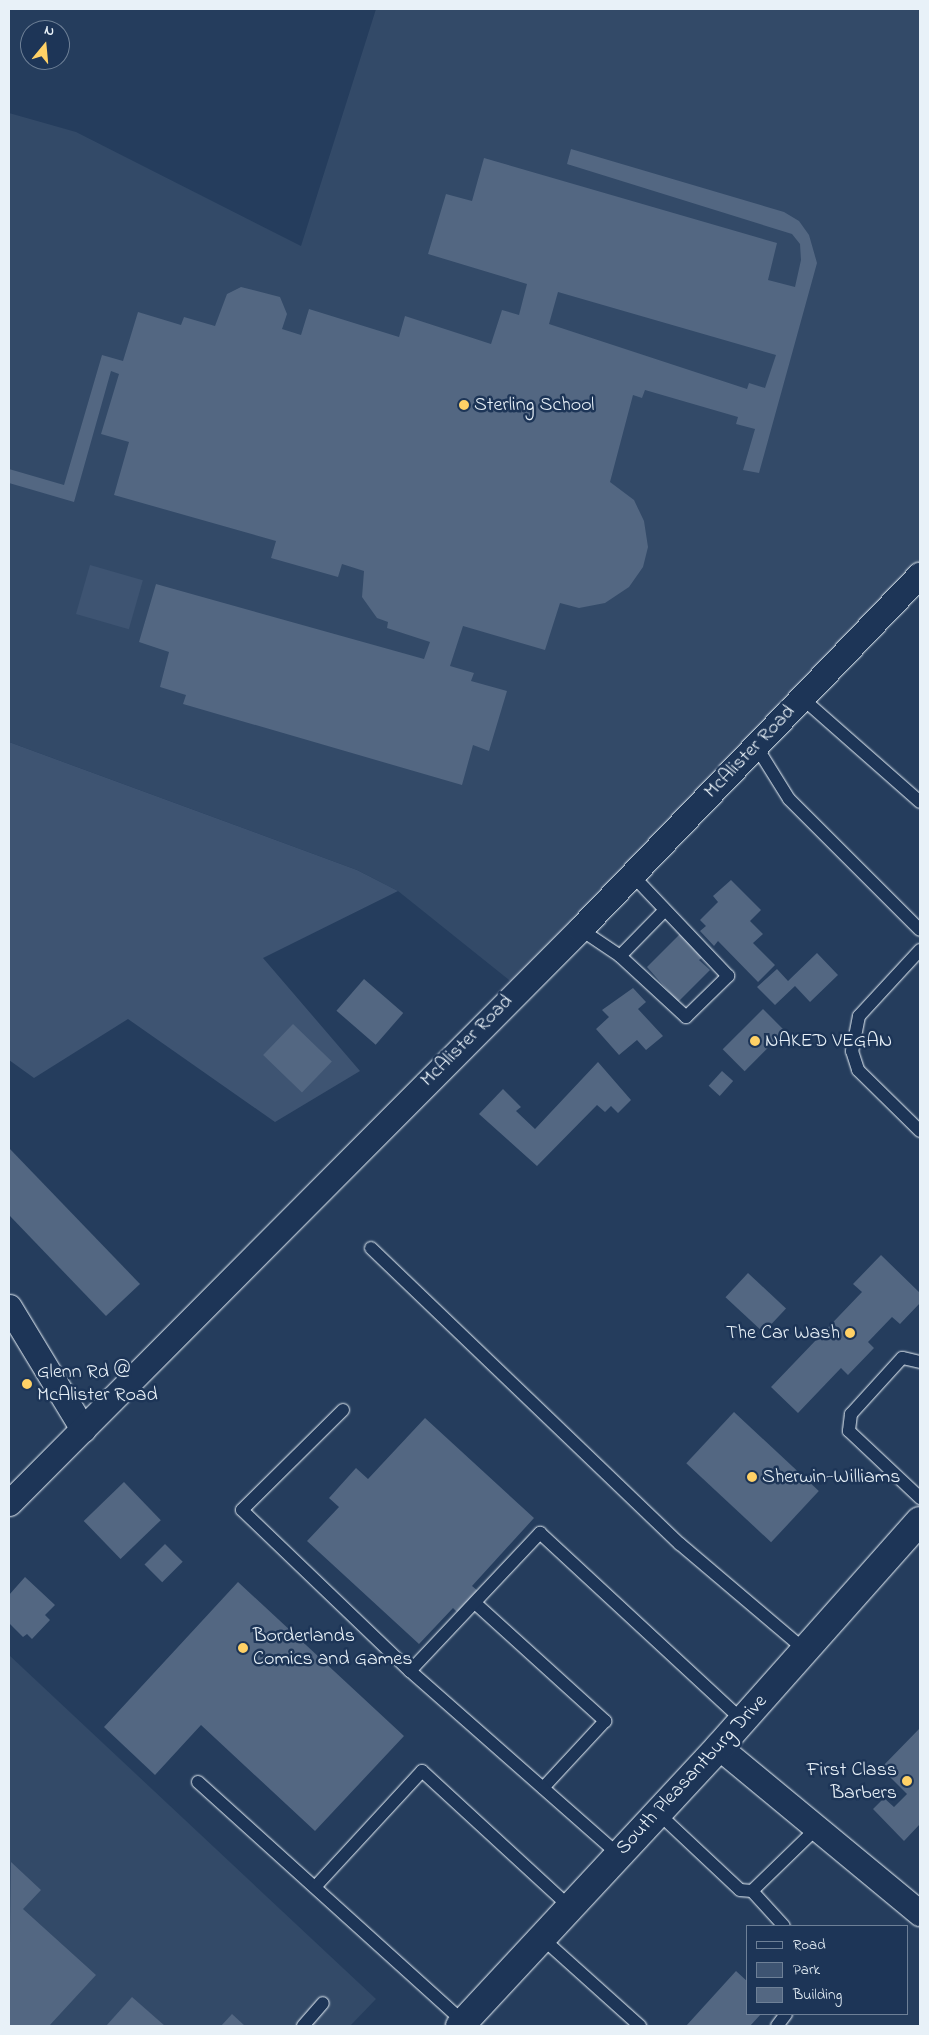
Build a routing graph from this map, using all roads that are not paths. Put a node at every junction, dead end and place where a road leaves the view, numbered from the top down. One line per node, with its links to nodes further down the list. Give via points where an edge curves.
1 (920, 575): 2 (street, McAlister Road)
2 (802, 698): 3 (street, McAlister Road); 4 (lane)
3 (756, 746): 5 (street, McAlister Road); 8 (lane, via 789,799)
4 (920, 802)
5 (632, 875): 6 (lane); 7 (street, McAlister Road)
6 (665, 910): 10 (lane); 10 (lane, via 728,976 686,1016)
7 (580, 929): 10 (lane); 16 (street, McAlister Road)
8 (920, 930)
9 (920, 950): 11 (lane, via 859,1016 852,1051 858,1070)
10 (620, 956)
11 (920, 1130)
12 (371, 1248): 21 (lane, via 680,1544)
13 (9, 1306): 16 (street)
14 (920, 1362): 17 (lane, via 902,1358 851,1414 849,1431)
15 (343, 1410): 22 (lane, via 242,1510)
16 (82, 1429): 18 (street, McAlister Road)
17 (920, 1498)
18 (9, 1503)
19 (920, 1521): 21 (main road, South Pleasantburg Drive)
20 (475, 1602): 22 (lane); 23 (lane, via 540,1533); 26 (lane, via 605,1721)
21 (806, 1650): 23 (main road, South Pleasantburg Drive)
22 (410, 1671): 26 (lane)
23 (742, 1721): 24 (main road, South Pleasantburg Drive)
24 (719, 1747): 27 (main road, South Pleasantburg Drive); 28 (street)
25 (198, 1782): 30 (lane)
26 (543, 1788): 29 (lane)
27 (658, 1813): 29 (main road, South Pleasantburg Drive); 31 (lane, via 740,1890)
28 (816, 1828): 31 (lane); 33 (street)
29 (619, 1854): 32 (main road, South Pleasantburg Drive)
30 (314, 1887): 32 (lane, via 422,1772); 38 (lane)
31 (752, 1891): 34 (lane)
32 (570, 1907): 35 (main road, South Pleasantburg Drive)
33 (920, 1913)
34 (783, 1925)
35 (542, 1938): 38 (main road, South Pleasantburg Drive); 40 (lane)
36 (323, 2003): 39 (lane)
37 (785, 2015): 41 (lane)
38 (462, 2024)
39 (303, 2026)
40 (640, 2026)
41 (777, 2026)

